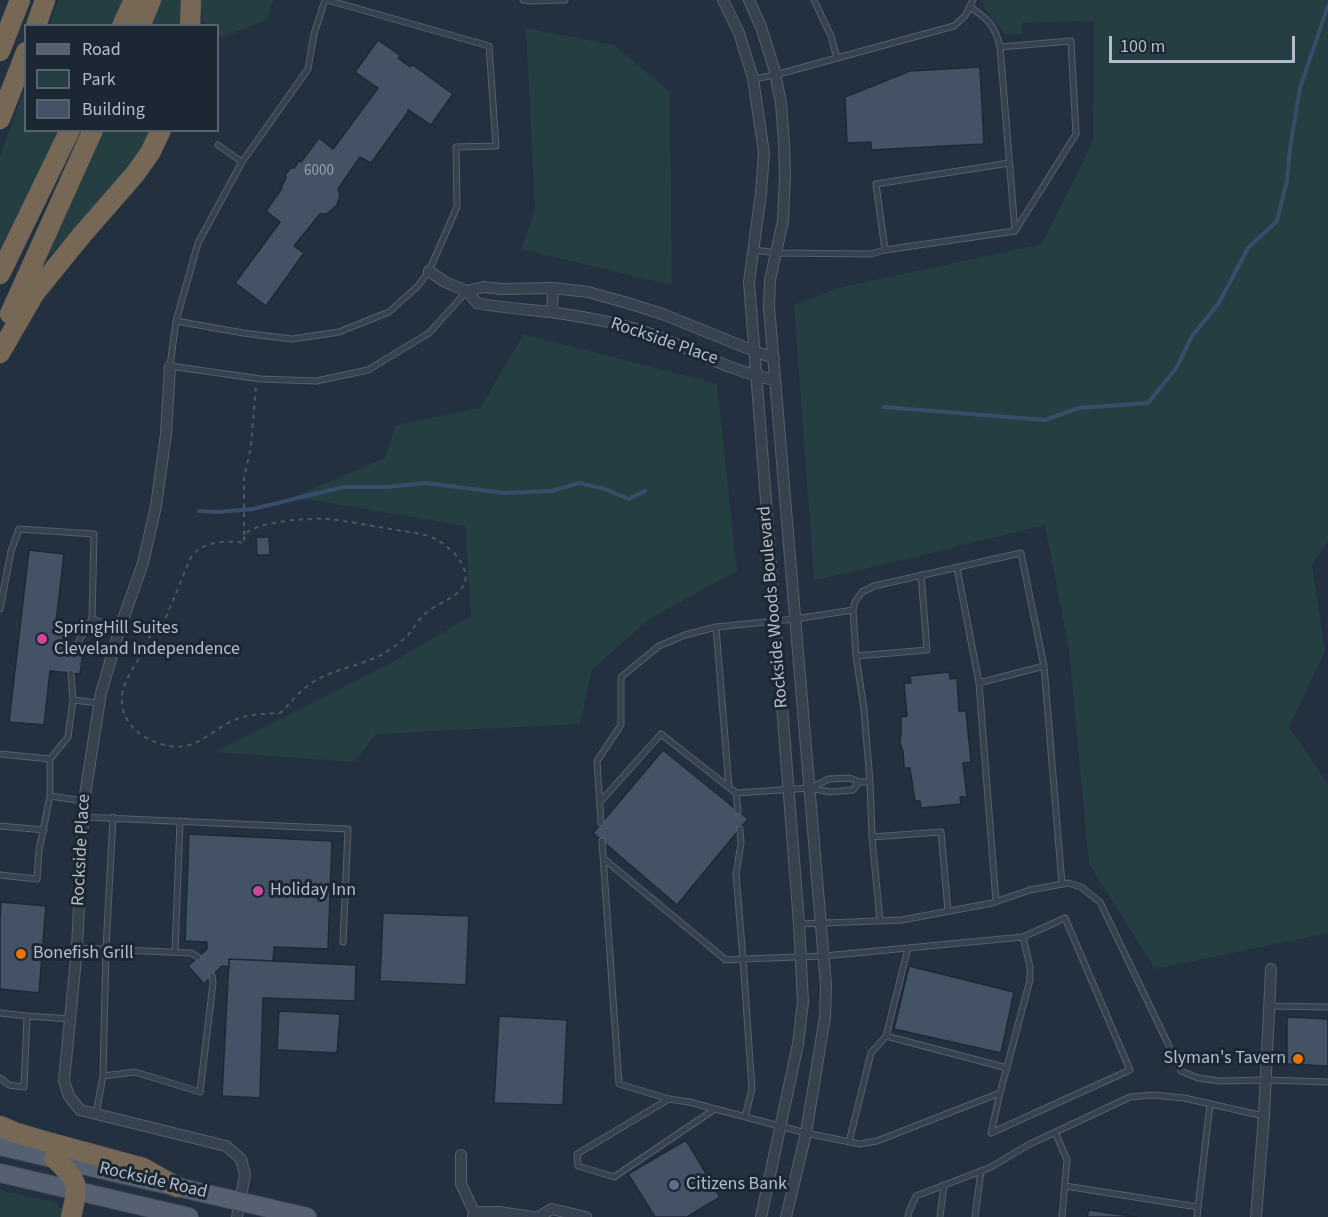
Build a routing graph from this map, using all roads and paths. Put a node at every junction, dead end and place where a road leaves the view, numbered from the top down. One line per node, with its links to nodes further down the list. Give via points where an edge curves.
1 (20, 0): 19 (highway)
2 (45, 0): 14 (highway)
3 (134, 0): 15 (highway)
4 (151, 0): 16 (highway)
5 (191, 0): 17 (highway)
6 (326, 0): 29 (lane, via 314,34 308,69); 35 (lane, via 489,46 496,146 456,147 457,207)
7 (523, 0): 8 (lane)
8 (565, 0)
9 (723, 0): 23 (street, Rockside Woods Boulevard)
10 (749, 0): 22 (street, Rockside Woods Boulevard)
11 (814, 0): 21 (lane)
12 (973, 0): 13 (lane)
13 (970, 7): 18 (lane, via 987,18); 21 (lane, via 954,26)
14 (37, 24)
15 (123, 24)
16 (141, 24)
17 (190, 24)
18 (1000, 47): 30 (lane); 31 (lane, via 1071,40 1076,134)
19 (0, 51)
20 (24, 57): 24 (highway)
21 (837, 58): 22 (lane)
22 (775, 75): 23 (lane); 34 (street, Rockside Woods Boulevard, via 781,103 785,176)
23 (754, 79): 32 (street, Rockside Woods Boulevard, via 764,153)
24 (0, 119)
25 (69, 132): 36 (highway)
26 (92, 132): 41 (highway)
27 (160, 132): 43 (highway, via 135,174 34,294)
28 (218, 145): 29 (lane)
29 (242, 162): 40 (lane, via 198,243)
30 (1009, 163): 31 (lane); 33 (lane, via 876,184)
31 (1015, 231): 33 (lane)
32 (754, 250): 34 (lane); 42 (street, Rockside Woods Boulevard, via 748,282)
33 (885, 250): 34 (lane, via 872,254)
34 (777, 253): 44 (street, Rockside Woods Boulevard, via 769,307)
35 (429, 272): 38 (street, Rockside Place); 40 (lane, via 389,312 339,333 292,339)
36 (0, 274)
37 (553, 288): 38 (street, via 484,287); 39 (street); 42 (street, via 588,292 631,304)
38 (467, 291): 39 (street, Rockside Place, via 477,303); 47 (lane, via 429,333 368,370 316,381)
39 (552, 312): 46 (street, Rockside Place, via 637,329)
40 (176, 321): 45 (lane)
41 (0, 339)
42 (754, 351): 44 (street); 46 (street, Rockside Woods Boulevard)
43 (0, 353)
44 (774, 358): 48 (street, Rockside Woods Boulevard)
45 (170, 366): 47 (lane); 58 (street, Rockside Place, via 156,506)
46 (755, 376): 48 (street, Rockside Place); 56 (street, Rockside Woods Boulevard)
47 (256, 379): 49 (path, via 243,490)
48 (775, 380): 55 (street, Rockside Woods Boulevard)
49 (244, 535): 59 (path, via 244,543 219,543 195,551 164,622); 59 (path, via 258,526 328,519 416,533 434,538 448,548 465,572 465,583 458,593 427,611 408,636 384,653 324,675 280,713 243,717 199,741 177,747 151,740 134,729 122,707 124,685)
50 (957, 568): 51 (lane); 62 (lane, via 1021,553); 64 (lane)
51 (921, 575): 53 (lane, via 862,592); 61 (lane, via 927,650)
52 (0, 609): 54 (lane, via 19,529 94,534)
53 (853, 610): 55 (lane); 61 (lane)
54 (92, 619): 58 (lane); 60 (lane)
55 (795, 619): 56 (lane); 72 (street, Rockside Woods Boulevard)
56 (775, 621): 57 (lane); 73 (street, Rockside Woods Boulevard)
57 (716, 627): 71 (lane); 77 (lane, via 658,646 621,677 621,725 597,761)
58 (125, 630): 59 (path); 66 (street, Rockside Place)
59 (150, 636)
60 (73, 651)
61 (856, 656): 70 (lane)
62 (1044, 666): 64 (lane); 90 (lane)
63 (71, 673): 65 (lane)
64 (979, 683): 91 (lane)
65 (73, 700): 66 (lane); 68 (lane, via 68,737)
66 (99, 703): 76 (street, Rockside Place)
67 (0, 754): 68 (lane)
68 (50, 759): 75 (lane)
69 (859, 782): 70 (lane); 72 (lane, via 850,778 829,779); 72 (lane, via 853,790 830,792)
70 (870, 782): 86 (lane)
71 (729, 787): 74 (lane); 77 (lane, via 661,734)
72 (809, 788): 73 (lane); 94 (street, Rockside Woods Boulevard)
73 (788, 789): 74 (lane); 95 (street, Rockside Woods Boulevard)
74 (736, 793): 78 (lane)
75 (50, 796): 76 (lane); 85 (lane)
76 (84, 801): 79 (street, Rockside Place)
77 (600, 802): 82 (lane)
78 (738, 812)
79 (83, 817): 80 (lane); 98 (street, Rockside Place)
80 (113, 817): 81 (lane); 100 (lane)
81 (180, 820): 97 (lane, via 348,829); 101 (lane)
82 (602, 823)
83 (0, 826): 85 (lane)
84 (740, 829): 105 (lane, via 736,874)
85 (44, 830): 89 (lane, via 37,879)
86 (872, 837): 92 (lane, via 941,832); 93 (lane)
87 (602, 842): 88 (lane)
88 (604, 859): 105 (lane, via 726,960); 120 (lane, via 619,1084)
89 (0, 875)
90 (1062, 884): 91 (lane); 117 (lane, via 1081,887 1100,902 1181,1071 1220,1081)
91 (996, 902): 92 (lane)
92 (948, 911): 93 (lane)
93 (880, 921): 94 (lane)
94 (821, 923): 95 (lane); 102 (street, Rockside Woods Boulevard)
95 (799, 924): 104 (street, Rockside Woods Boulevard)
96 (1023, 937): 99 (lane); 114 (lane, via 1030,980); 119 (lane, via 1065,918 1130,1070 991,1133)
97 (343, 942)
98 (77, 948): 100 (lane); 112 (street, Rockside Place)
99 (908, 948): 102 (lane); 113 (lane)
100 (106, 949): 101 (lane); 115 (lane)
101 (175, 952): 103 (lane)
102 (824, 956): 104 (lane); 129 (street, Rockside Woods Boulevard, via 825,1017)
103 (198, 957)
104 (801, 957): 105 (lane); 127 (street, Rockside Woods Boulevard, via 803,1002)
105 (743, 959): 125 (lane, via 752,1089)
106 (1271, 969): 108 (street)
107 (212, 976): 115 (lane, via 200,1092 135,1072)
108 (1270, 1006): 109 (lane); 117 (street)
109 (1328, 1007)
110 (0, 1013): 111 (lane)
111 (27, 1016): 112 (lane); 116 (lane, via 24,1087 9,1085)
112 (70, 1019): 123 (street, Rockside Place, via 64,1082 80,1110)
113 (886, 1036): 114 (lane); 130 (lane, via 871,1053)
114 (1006, 1068): 119 (lane)
115 (103, 1076): 123 (lane)
116 (0, 1078)
117 (1266, 1080): 118 (lane); 124 (street)
118 (1328, 1082)
119 (1000, 1093): 130 (lane, via 877,1141)
120 (669, 1099): 122 (lane); 122 (lane, via 577,1154 578,1166 614,1177)
121 (1210, 1104): 124 (lane); 128 (lane, via 1153,1095 1130,1097); 140 (lane)
122 (715, 1109): 125 (lane)
123 (96, 1114): 141 (street, Rockside Place, via 226,1146 241,1159 245,1176)
124 (1264, 1116): 156 (street)
125 (745, 1117): 127 (lane)
126 (0, 1126): 138 (highway, via 143,1168)
127 (781, 1126): 129 (lane); 149 (street, Rockside Woods Boulevard)
128 (1055, 1132): 134 (lane); 137 (lane, via 1067,1160)
129 (806, 1133): 130 (lane); 150 (street, Rockside Woods Boulevard)
130 (849, 1142)
131 (0, 1146): 133 (main road, Rockside Road)
132 (461, 1155): 142 (street, via 461,1184)
133 (54, 1158): 138 (main road, Rockside Road); 139 (highway, via 73,1178)
134 (981, 1170): 136 (lane); 153 (lane)
135 (0, 1173): 139 (main road, Rockside Road)
136 (944, 1185): 151 (lane, via 916,1196); 152 (lane)
137 (1065, 1186): 140 (lane); 154 (lane)
138 (177, 1187): 141 (main road, Rockside Road)
139 (77, 1191): 143 (highway); 144 (main road, Rockside Road)
140 (1198, 1207): 155 (lane)
141 (238, 1209): 145 (main road, Rockside Road)
142 (473, 1215): 146 (street, via 499,1212)
143 (71, 1217)
144 (189, 1217)
145 (307, 1217)
146 (532, 1217)
147 (538, 1217): 148 (street, via 552,1209)
148 (586, 1217)
149 (761, 1217)
150 (786, 1217)
151 (908, 1217)
152 (940, 1217)
153 (975, 1217)
154 (1062, 1217)
155 (1197, 1217)
156 (1256, 1217)

